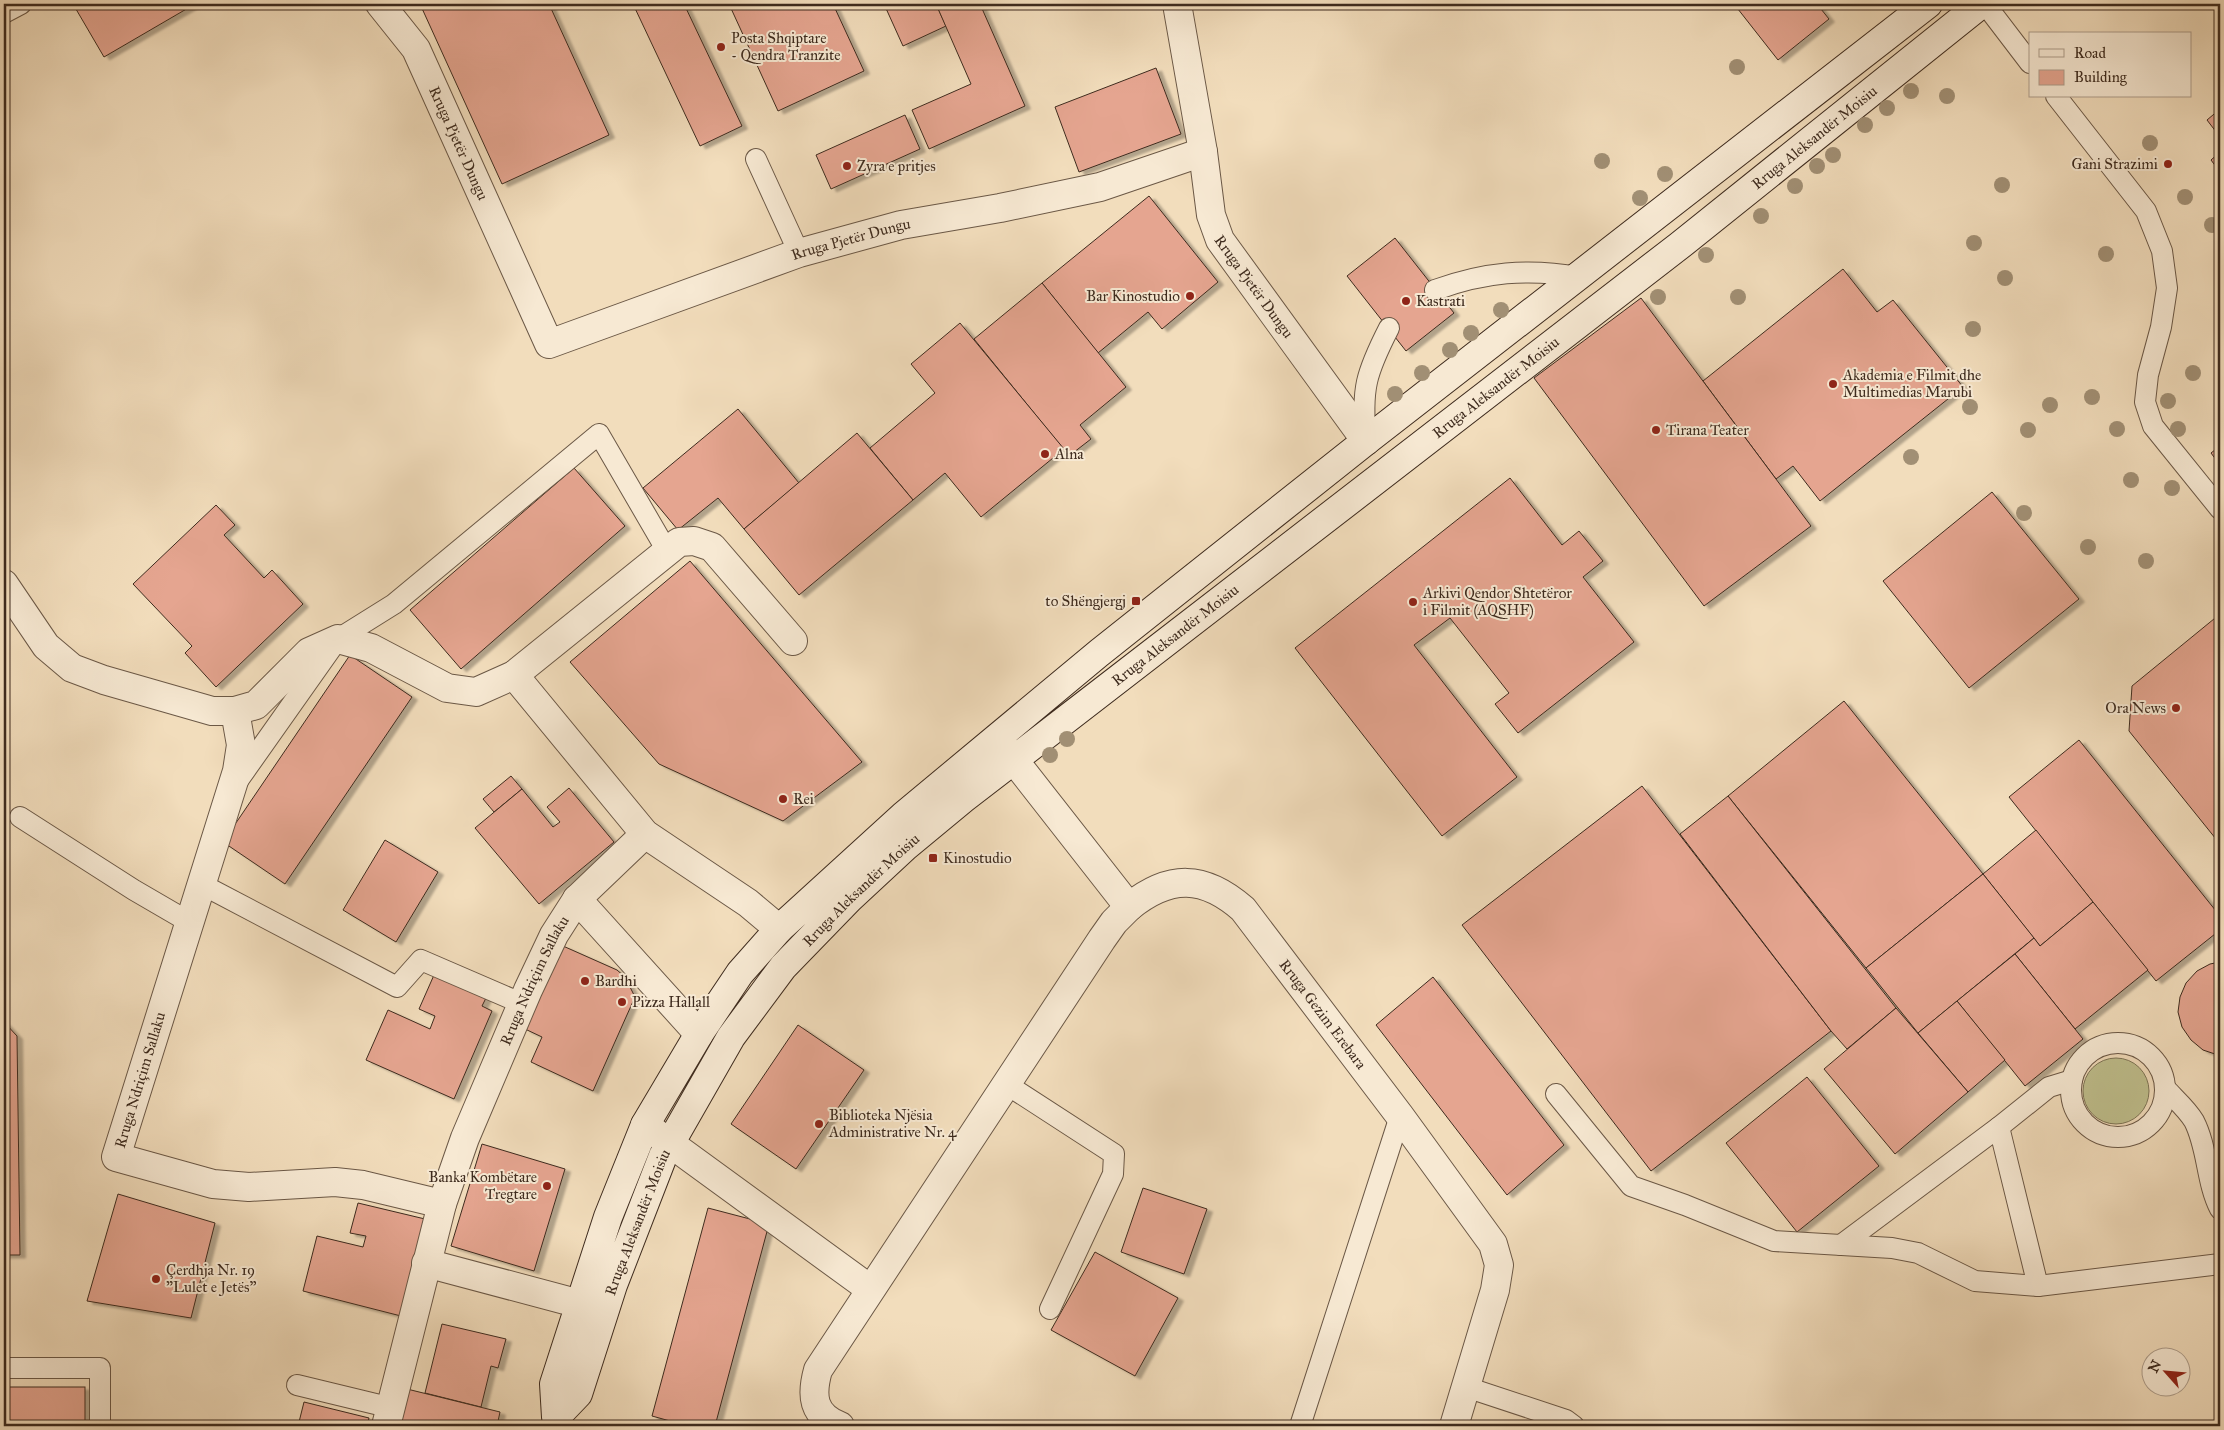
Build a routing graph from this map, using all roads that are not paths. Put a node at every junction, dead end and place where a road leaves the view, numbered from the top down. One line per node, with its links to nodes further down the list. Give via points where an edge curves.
1 (21, 4): 7 (lane)
2 (380, 4): 12 (street, Rruga Pjetër Dungu, via 416,49 549,344)
3 (1177, 4): 10 (street)
4 (1928, 4): 13 (street, Rruga Aleksandër Moisiu)
5 (1981, 4): 25 (street, Rruga Aleksandër Moisiu, via 1671,252)
6 (1985, 4): 8 (lane)
7 (4, 13)
8 (2029, 62)
9 (2058, 98): 17 (lane, via 2146,211 2162,251 2167,288 2145,402 2153,426)
10 (1203, 152): 12 (street, Rruga Pjetër Dungu, via 1100,187 901,225); 16 (street, Rruga Pjetër Dungu, via 1211,215 1220,240)
11 (756, 159): 12 (lane)
12 (799, 253)
13 (1579, 277): 14 (lane, via 1548,272 1500,273); 16 (street, Rruga Aleksandër Moisiu)
14 (1435, 290)
15 (1389, 328): 16 (lane, via 1365,381)
16 (1366, 441): 24 (street, Rruga Aleksandër Moisiu)
17 (2220, 509)
18 (667, 552): 20 (lane, via 599,434 394,604); 21 (street, via 680,542 694,541 712,547); 22 (street)
19 (4, 584): 23 (street, via 46,646 72,668 212,711)
20 (338, 639): 22 (street, via 371,648 447,688 476,692); 23 (street, via 310,652 256,705); 26 (lane)
21 (793, 641)
22 (514, 675): 28 (street)
23 (236, 711): 26 (street, Rruga Ndriçim Sallaku, via 241,745)
24 (997, 738): 25 (street); 33 (street, Rruga Aleksandër Moisiu, via 903,816)
25 (1014, 760): 31 (street); 43 (street, Rruga Aleksandër Moisiu, via 905,847 783,967 731,1037)
26 (231, 790): 29 (street, Rruga Ndriçim Sallaku)
27 (20, 817): 32 (lane)
28 (646, 834): 30 (street, Rruga Ndriçim Sallaku); 33 (street, via 748,902)
29 (201, 884): 32 (street, Rruga Ndriçim Sallaku); 34 (lane, via 397,987 421,960)
30 (578, 898): 34 (street, Rruga Ndriçim Sallaku, via 554,935); 35 (street, Rruga Ndriçim Sallaku)
31 (1129, 907): 37 (street, Rruga Gezim Erebara, via 1102,939); 40 (street, Rruga Gezim Erebara, via 1145,894 1165,885 1206,885 1226,894 1243,910)
32 (189, 922): 44 (street, Rruga Ndriçim Sallaku, via 116,1158 213,1184 249,1187 335,1182 363,1185)
33 (779, 929): 35 (street, Rruga Aleksandër Moisiu, via 740,973)
34 (523, 1004): 44 (street, Rruga Ndriçim Sallaku, via 465,1138)
35 (699, 1034): 41 (street, Rruga Aleksandër Moisiu)
36 (2072, 1080): 38 (lane, via 2080,1062 2094,1048 2113,1042 2133,1044 2150,1054 2162,1070); 38 (lane, via 2071,1097 2077,1114 2089,1128 2105,1136 2140,1133 2154,1122 2163,1107); 42 (lane, via 2049,1087)
37 (1006, 1084): 50 (street, Rruga Gezim Erebara); 52 (lane, via 1114,1154 1113,1174)
38 (2166, 1088): 45 (lane, via 2193,1120)
39 (1556, 1094): 46 (lane, via 1631,1186 1774,1241)
40 (1400, 1116): 55 (street, Rruga Gezim Erebara, via 1493,1244 1499,1265 1495,1290); 60 (lane)
41 (645, 1125): 43 (street); 51 (street, Rruga Aleksandër Moisiu, via 608,1217)
42 (1998, 1127): 46 (lane); 49 (lane)
43 (670, 1143): 50 (street); 57 (street, Rruga Aleksandër Moisiu, via 628,1244 578,1394)
44 (442, 1204): 47 (street, Rruga Ndriçim Sallaku)
45 (2220, 1209)
46 (1841, 1245): 49 (lane, via 1918,1253 1975,1281)
47 (426, 1263): 51 (street); 56 (street, Rruga Ndriçim Sallaku)
48 (2220, 1264): 49 (lane)
49 (2038, 1286)
50 (870, 1289): 59 (street, Rruga Gezim Erebara, via 818,1370 813,1388 816,1406 826,1419)
51 (580, 1304): 57 (street, Rruga Aleksandër Moisiu, via 554,1384)
52 (1050, 1309)
53 (4, 1368): 58 (lane, via 100,1368)
54 (297, 1385): 56 (lane)
55 (1466, 1387): 61 (street, Rruga Gezim Erebara); 62 (lane, via 1566,1420)
56 (389, 1417)
57 (554, 1422)
58 (100, 1426)
59 (840, 1426)
60 (1300, 1426)
61 (1454, 1426)
62 (1574, 1426)

